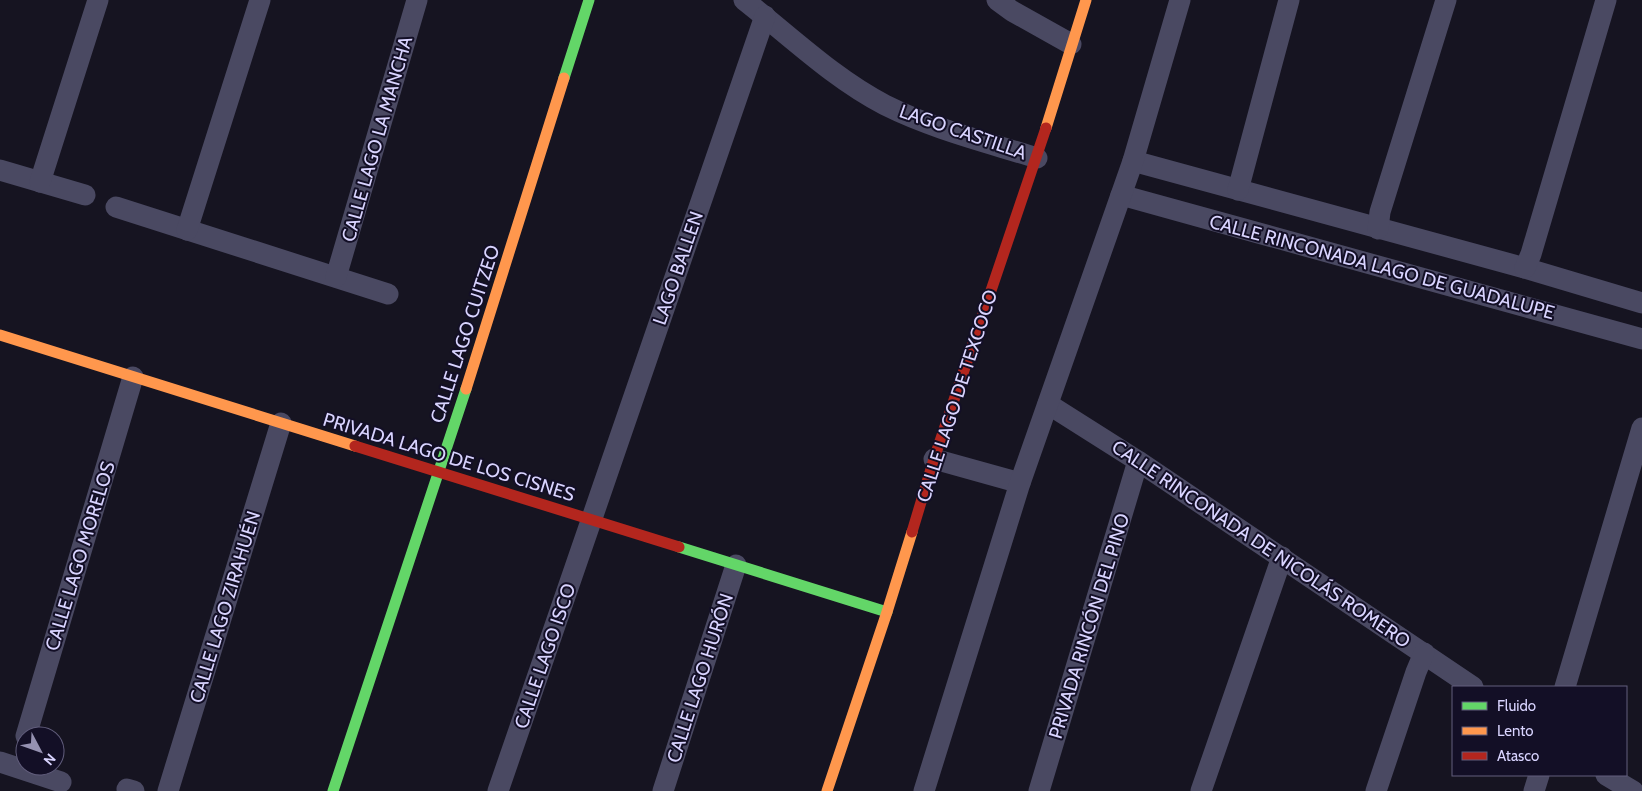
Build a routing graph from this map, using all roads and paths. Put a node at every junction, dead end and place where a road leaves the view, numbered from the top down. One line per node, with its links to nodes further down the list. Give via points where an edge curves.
1 (98, 0): 17 (street)
2 (260, 0): 23 (street)
3 (418, 0): 25 (street, CALLE LAGO LA MANCHA)
4 (589, 0): 36 (street, CALLE LAGO CUITZEO)
5 (744, 0): 12 (street, LAGO CASTILLA)
6 (997, 0): 13 (street)
7 (1086, 0): 13 (street, CALLE LAGO DE TEXCOCO)
8 (1180, 0): 15 (street)
9 (1289, 0): 18 (street)
10 (1446, 0): 22 (street, via 1380,212)
11 (1606, 0): 24 (street)
12 (765, 16): 14 (street, LAGO CASTILLA, via 839,76 885,104 930,125); 38 (street, LAGO BALLEN)
13 (1071, 44): 14 (street, CALLE LAGO DE TEXCOCO)
14 (1037, 158): 34 (street, CALLE LAGO DE TEXCOCO)
15 (1133, 161): 18 (street, CALLE RINCONADA LAGO DE GUADALUPE); 19 (street)
16 (0, 170): 17 (street)
17 (40, 182): 20 (street)
18 (1238, 190): 22 (street, CALLE RINCONADA LAGO DE GUADALUPE)
19 (1122, 194): 29 (street, CALLE RINCONADA LAGO DE GUADALUPE); 31 (street)
20 (85, 195)
21 (116, 207): 23 (street)
22 (1378, 229): 24 (street, CALLE RINCONADA LAGO DE GUADALUPE)
23 (187, 230): 25 (street)
24 (1525, 268): 27 (street, CALLE RINCONADA LAGO DE GUADALUPE)
25 (336, 278): 26 (street)
26 (388, 294)
27 (1642, 303)
28 (0, 335): 30 (street, PRIVADA LAGO DE LOS CISNES)
29 (1642, 339)
30 (133, 377): 32 (street, PRIVADA LAGO DE LOS CISNES); 45 (street, CALLE LAGO MORELOS)
31 (1048, 404): 35 (street, CALLE RINCONADA DE NICOLÁS ROMERO); 37 (street)
32 (281, 423): 36 (street, PRIVADA LAGO DE LOS CISNES); 51 (street, CALLE LAGO ZIRAHUÉN)
33 (1642, 428): 44 (street)
34 (934, 459): 37 (street); 41 (street, CALLE LAGO DE TEXCOCO)
35 (1138, 461): 39 (street, CALLE RINCONADA DE NICOLÁS ROMERO); 57 (street, PRIVADA RINCÓN DEL PINO)
36 (440, 472): 38 (street, PRIVADA LAGO DE LOS CISNES); 52 (street, CALLE LAGO CUITZEO)
37 (1020, 483): 56 (street)
38 (591, 520): 40 (street, PRIVADA LAGO DE LOS CISNES); 53 (street, CALLE LAGO ISCO)
39 (1282, 557): 42 (street, CALLE RINCONADA DE NICOLÁS ROMERO); 58 (street)
40 (736, 565): 41 (street, PRIVADA LAGO DE LOS CISNES); 54 (street, CALLE LAGO HURÓN)
41 (888, 612): 55 (street, CALLE LAGO DE TEXCOCO)
42 (1424, 653): 43 (street, CALLE RINCONADA DE NICOLÁS ROMERO); 59 (street)
43 (1472, 686)
44 (1565, 686)
45 (28, 726)
46 (15, 753): 47 (street, CALLE LAGO MORELOS)
47 (8, 764): 50 (street, CALLE LAGO MORELOS)
48 (1539, 776): 60 (street)
49 (1608, 776): 61 (street)
50 (61, 782)
51 (168, 791)
52 (333, 791)
53 (498, 791)
54 (663, 791)
55 (827, 791)
56 (924, 791)
57 (1039, 791)
58 (1201, 791)
59 (1376, 791)
60 (1534, 791)
61 (1633, 791)

